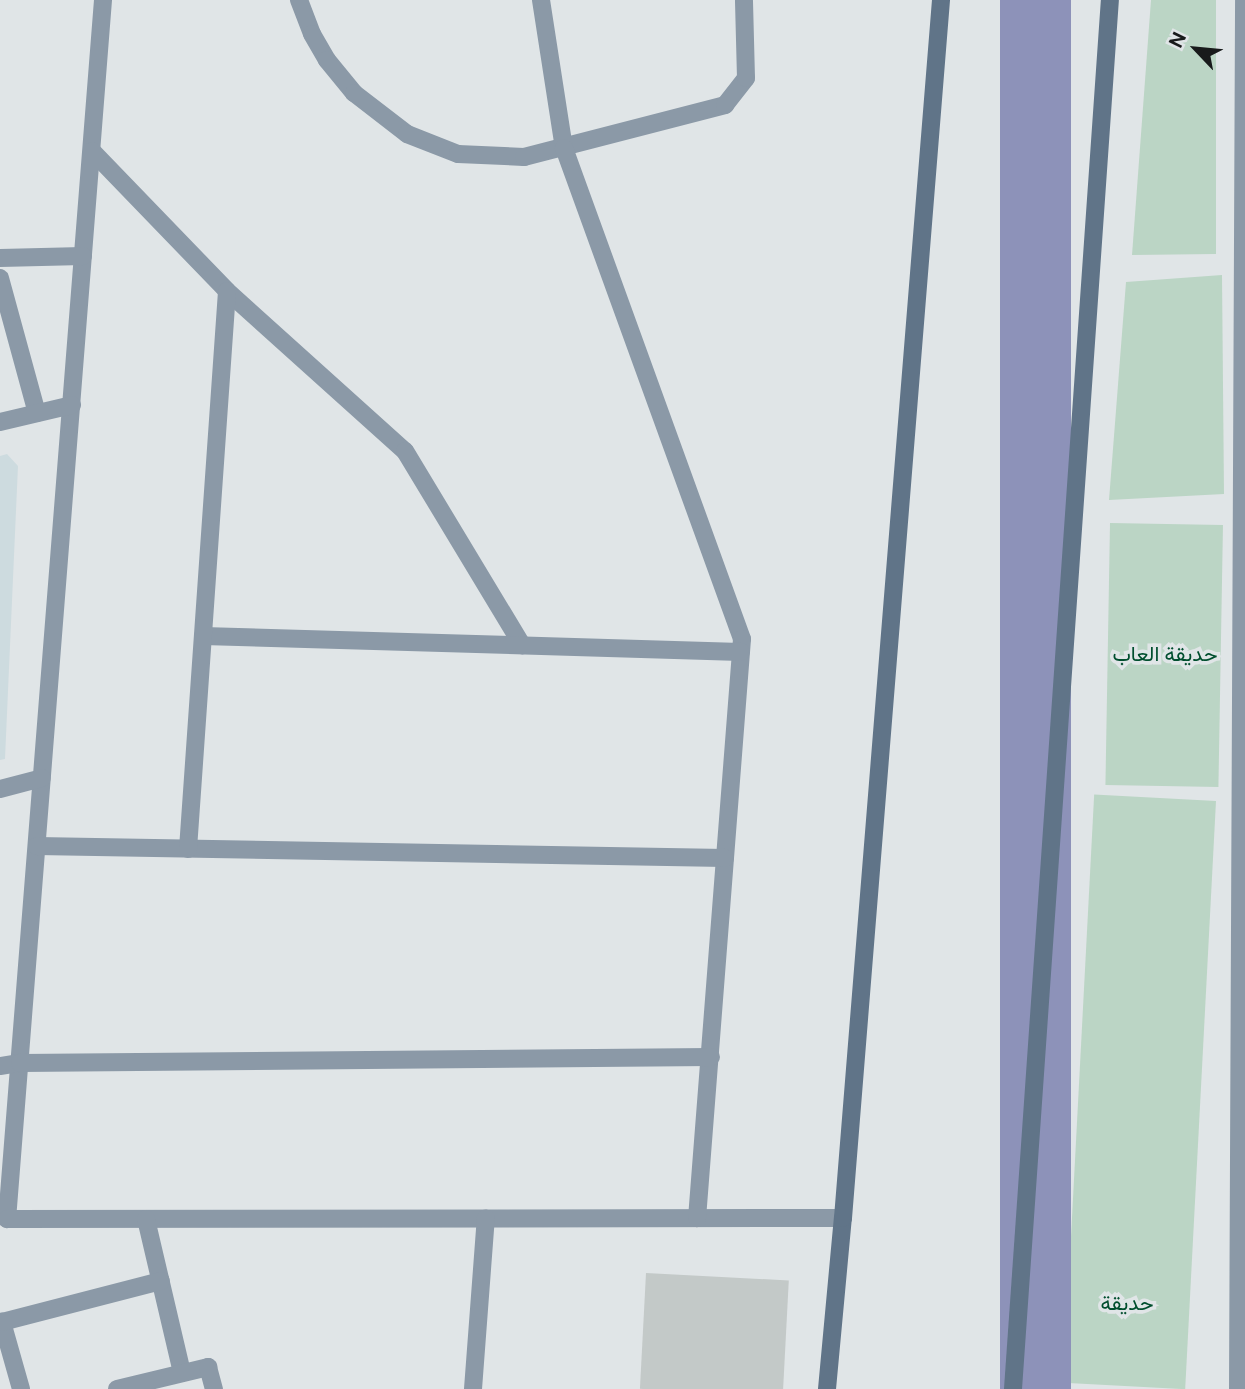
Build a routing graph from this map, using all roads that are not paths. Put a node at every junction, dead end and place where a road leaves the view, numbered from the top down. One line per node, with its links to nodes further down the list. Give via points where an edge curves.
1 (103, 0): 9 (street)
2 (299, 0): 8 (street, via 327,60 354,93 407,134 458,154 524,157)
3 (541, 0): 8 (street)
4 (744, 0): 8 (street, via 746,78 725,105)
5 (941, 0): 33 (main road)
6 (1110, 0): 43 (main road)
7 (1244, 0): 10 (street)
8 (564, 148): 21 (street, via 742,639)
9 (92, 151): 11 (street); 14 (street)
10 (1244, 193): 18 (street)
11 (83, 256): 12 (street); 15 (street)
12 (0, 258)
13 (0, 278): 16 (street)
14 (227, 291): 19 (street); 20 (street, via 405,451)
15 (72, 405): 16 (street); 22 (street)
16 (37, 413): 17 (street)
17 (0, 422)
18 (1243, 525): 26 (street)
19 (203, 636): 20 (street); 25 (street)
20 (522, 646): 21 (street)
21 (741, 652): 27 (street)
22 (42, 778): 23 (street); 24 (street)
23 (0, 789)
24 (37, 846): 25 (street); 29 (street)
25 (188, 849): 27 (street)
26 (1243, 849): 36 (street)
27 (725, 858): 28 (street)
28 (711, 1057): 29 (street); 32 (street)
29 (20, 1063): 30 (street); 34 (street, via 8,1219)
30 (0, 1066)
31 (486, 1218): 32 (street); 34 (street); 41 (street)
32 (697, 1218): 33 (street)
33 (843, 1218): 42 (main road)
34 (146, 1219): 35 (street)
35 (161, 1281): 37 (street); 38 (street, via 2,1322)
36 (1242, 1286): 44 (street)
37 (182, 1373): 39 (street); 40 (street, via 208,1367)
38 (19, 1389)
39 (117, 1389)
40 (214, 1389)
41 (473, 1389)
42 (827, 1389)
43 (1013, 1389)
44 (1238, 1389)

